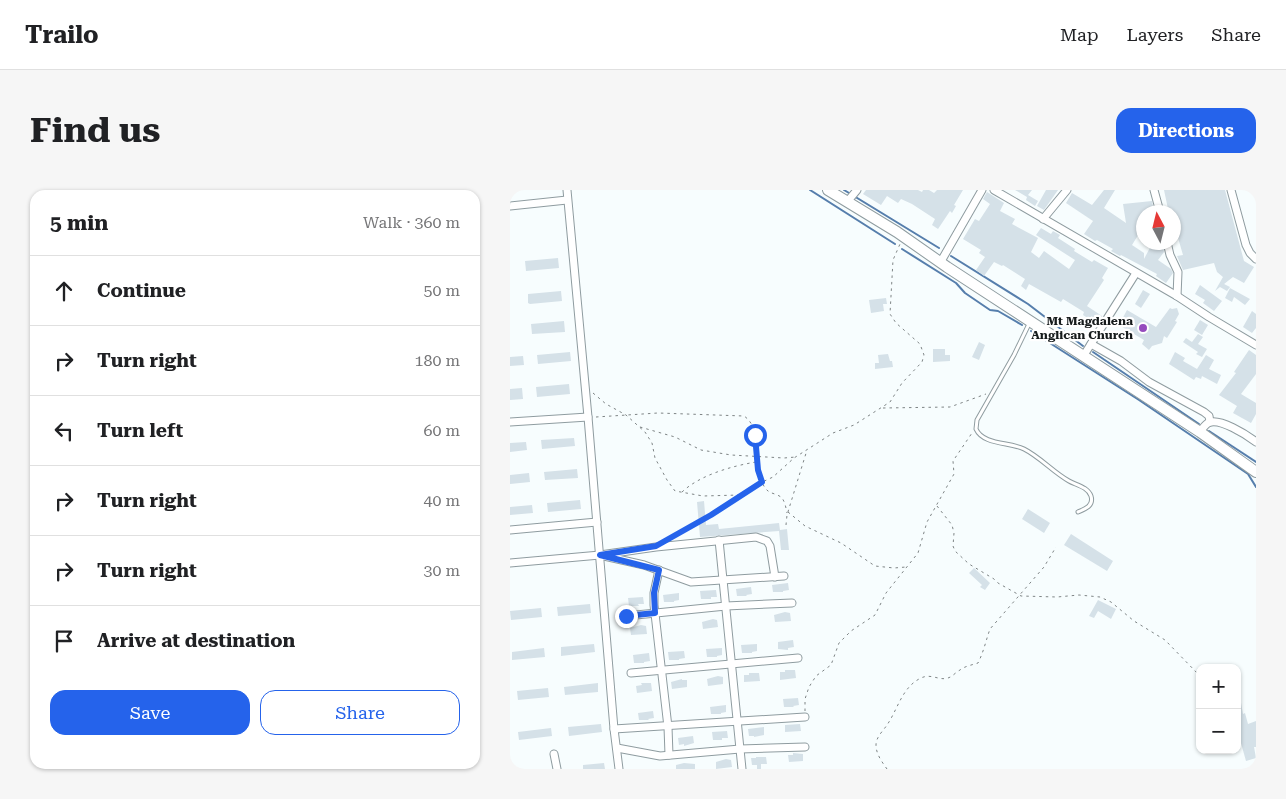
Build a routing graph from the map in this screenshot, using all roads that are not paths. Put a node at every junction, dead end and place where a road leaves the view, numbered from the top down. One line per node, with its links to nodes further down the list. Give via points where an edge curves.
1 (566, 190): 9 (street)
2 (828, 190): 10 (main road)
3 (857, 190): 10 (street)
4 (982, 190): 16 (street)
5 (994, 190): 13 (street)
6 (1067, 190): 13 (street)
7 (1154, 190): 11 (street)
8 (1231, 190): 15 (street, via 1246,245)
9 (567, 200): 12 (street); 23 (street)
10 (847, 202): 16 (main road)
11 (1158, 205)
12 (510, 206)
13 (1043, 219): 17 (street)
14 (1169, 250): 18 (street, via 1178,272)
15 (1256, 259)
16 (940, 262): 19 (main road)
17 (1136, 273): 18 (street); 20 (street)
18 (1176, 296): 21 (street)
19 (1030, 321): 22 (main road); 29 (lane, via 977,420 976,429 981,437 1023,448 1068,481 1083,487 1092,501 1090,506)
20 (1091, 344): 22 (street); 25 (street, via 1149,382 1204,412 1210,416)
21 (1256, 345)
22 (1084, 355): 26 (main road)
23 (588, 417): 24 (street); 30 (street)
24 (510, 422)
25 (1210, 422): 26 (street); 27 (street, via 1217,421)
26 (1200, 432): 28 (main road)
27 (1256, 442)
28 (1256, 472)
29 (1078, 512)
30 (597, 522): 31 (street); 33 (street)
31 (510, 530)
32 (719, 540): 33 (street); 36 (street, via 756,537 768,541); 38 (street)
33 (600, 555): 34 (street); 35 (street); 50 (street)
34 (510, 563)
35 (659, 570): 38 (street, via 691,582); 41 (street, via 654,593)
36 (775, 576): 37 (street); 38 (street)
37 (784, 576)
38 (723, 581): 40 (street)
39 (792, 603): 40 (street)
40 (726, 606): 41 (street); 44 (street)
41 (655, 613): 42 (street); 45 (street)
42 (626, 616)
43 (798, 658): 44 (street)
44 (732, 663): 45 (street); 48 (street)
45 (660, 669): 46 (street); 49 (street)
46 (631, 673)
47 (804, 717): 48 (street)
48 (738, 721): 49 (street); 53 (street)
49 (668, 727): 50 (street); 55 (street)
50 (614, 730): 52 (street)
51 (804, 747): 53 (street)
52 (617, 748): 55 (street, via 653,756); 57 (street)
53 (740, 749): 55 (street); 58 (street)
54 (554, 754): 56 (street)
55 (669, 755)
56 (557, 769)
57 (619, 769)
58 (742, 769)

